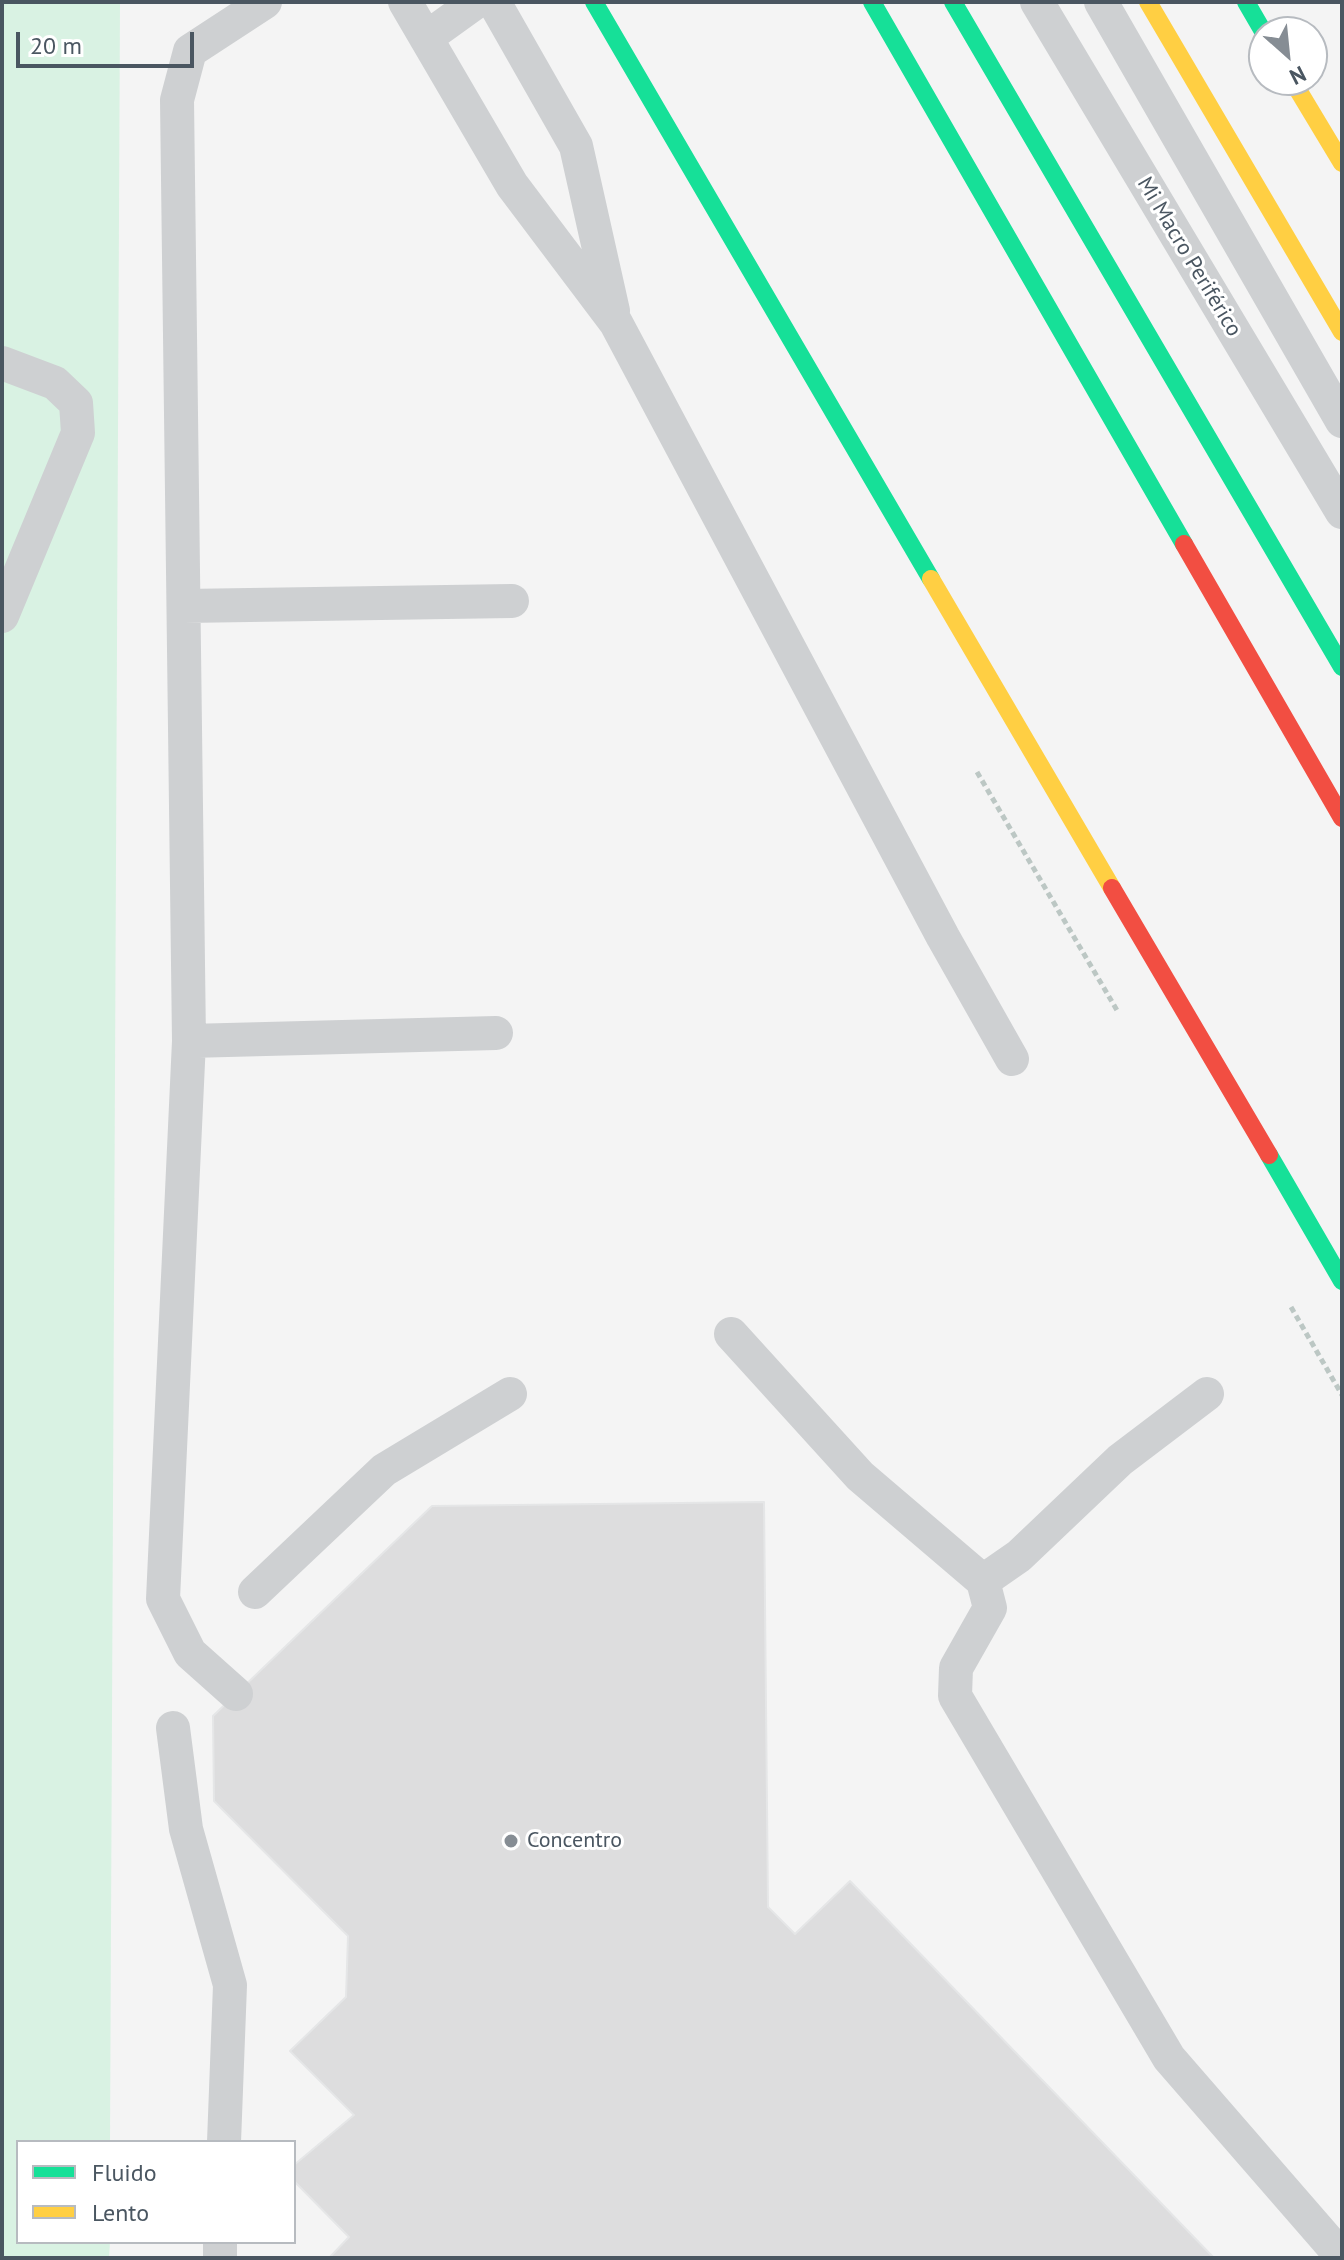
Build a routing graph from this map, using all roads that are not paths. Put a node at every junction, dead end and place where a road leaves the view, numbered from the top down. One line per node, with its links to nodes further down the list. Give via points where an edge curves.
1 (265, 2): 20 (lane, via 190,51 177,100)
2 (405, 2): 11 (lane)
3 (476, 2): 11 (lane)
4 (494, 2): 14 (lane, via 576,146)
5 (594, 2): 27 (main road)
6 (872, 2): 23 (main road)
7 (953, 2): 22 (main road)
8 (1037, 2): 18 (lane, Mi Macro Periférico)
9 (1101, 2): 17 (lane)
10 (1148, 2): 15 (main road)
11 (426, 38): 14 (lane, via 512,185)
12 (1302, 96): 13 (main road)
13 (1342, 163)
14 (616, 323): 26 (lane)
15 (1342, 332)
16 (2, 363): 21 (lane, via 55,383 76,403 78,433)
17 (1342, 421)
18 (1342, 512)
19 (512, 601): 20 (lane)
20 (184, 606): 25 (lane)
21 (2, 616)
22 (1342, 667)
23 (1342, 818)
24 (496, 1033): 25 (lane)
25 (189, 1041): 33 (lane, via 163,1599 190,1653)
26 (1012, 1059)
27 (1342, 1281)
28 (731, 1334): 31 (lane, via 860,1476)
29 (510, 1394): 32 (lane, via 384,1470)
30 (1207, 1394): 31 (lane, via 1120,1460 1019,1556)
31 (983, 1581): 36 (lane, via 990,1608 956,1668 955,1696 1169,2058)
32 (255, 1592)
33 (236, 1694)
34 (173, 1728): 35 (lane, via 186,1829 230,1985)
35 (224, 2140)
36 (1342, 2257)

